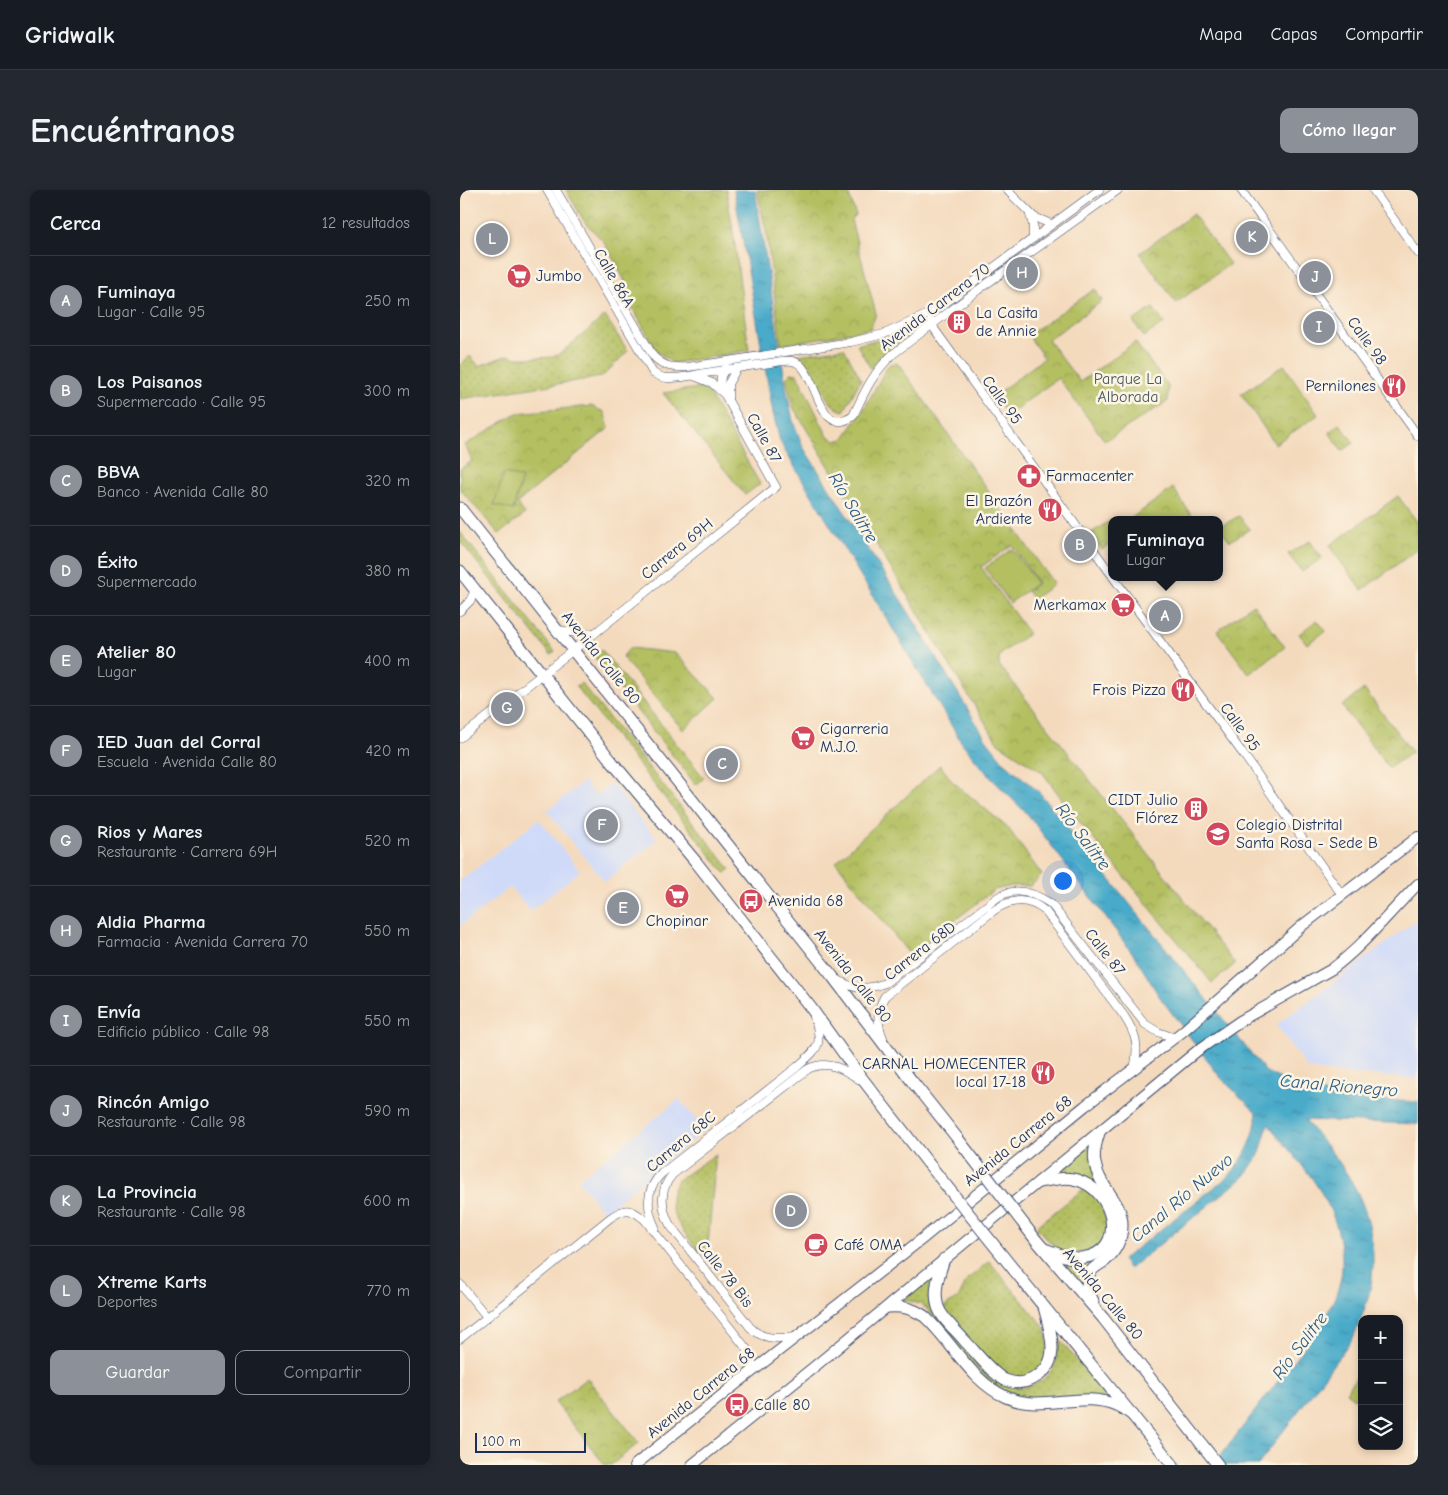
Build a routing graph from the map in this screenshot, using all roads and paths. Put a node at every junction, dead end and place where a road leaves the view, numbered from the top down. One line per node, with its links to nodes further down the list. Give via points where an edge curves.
1 (547, 190): 19 (street, Calle 86A, via 653,374)
2 (556, 190): 15 (street, Calle 86A)
3 (1007, 190): 8 (street)
4 (1099, 190): 9 (street, Avenida Carrera 70)
5 (1118, 190): 13 (street, Avenida Carrera 70)
6 (1241, 190): 22 (street, Calle 98)
7 (1373, 190): 11 (street)
8 (1029, 213): 9 (street, via 1039,221); 10 (street, via 1034,225)
9 (1051, 224): 10 (street, Avenida Carrera 70)
10 (1033, 238): 12 (street, Avenida Carrera 70)
11 (1418, 253)
12 (933, 312): 13 (street); 14 (street, Avenida Carrera 70, via 884,334)
13 (932, 325): 14 (street, Avenida Carrera 70, via 883,364 871,379 853,416 844,421 828,416 800,364); 25 (street, Calle 95)
14 (747, 361): 15 (street, Avenida Carrera 70, via 672,368); 16 (street, Avenida Carrera 70); 17 (street, via 730,365)
15 (660, 363)
16 (737, 368): 17 (street, Avenida Carrera 70); 21 (street, Calle 87, via 728,384)
17 (725, 370): 18 (street, Avenida Carrera 70); 20 (street)
18 (691, 376): 19 (street, Avenida Carrera 70); 20 (street, Calle 87, via 705,379)
19 (659, 377)
20 (720, 390): 21 (street, Calle 87)
21 (728, 402): 23 (street, Calle 87)
22 (1418, 436)
23 (776, 487): 31 (street, Carrera 69H)
24 (460, 508): 30 (highway, Avenida Calle 80)
25 (1108, 570)
26 (460, 571): 28 (highway)
27 (1116, 581): 38 (street, Calle 95)
28 (475, 590): 29 (street); 33 (highway)
29 (460, 611)
30 (558, 630): 31 (street); 32 (highway, Avenida Calle 80)
31 (595, 633): 32 (street, Carrera 69H)
32 (573, 649): 33 (street, Carrera 69H); 40 (highway, Avenida Calle 80)
33 (542, 673): 34 (street, Carrera 69H); 41 (highway, via 690,855 758,950)
34 (460, 738)
35 (1418, 837): 38 (main road, Avenida Carrera 68)
36 (1418, 884): 47 (main road, via 1345,959 1240,1021 1197,1051)
37 (1012, 892): 40 (street, Carrera 68D, via 998,897 885,983 858,989); 42 (street, Calle 87, via 1030,893 1051,904 1145,1024 1158,1032)
38 (1342, 895): 42 (main road, Avenida Carrera 68, via 1303,925)
39 (1021, 901): 43 (street, Carrera 68D, via 1009,902 993,911 885,996 878,1016); 44 (street, Calle 87, via 1045,911 1124,1016 1137,1045)
40 (833, 977): 43 (highway, Avenida Calle 80)
41 (811, 1008): 45 (street, Carrera 68C, via 819,1031 818,1044); 46 (highway)
42 (1178, 1035): 44 (main road, Avenida Carrera 68)
43 (888, 1049): 51 (highway, Avenida Calle 80, bridge)
44 (1134, 1069): 58 (main road, Avenida Carrera 68)
45 (794, 1073): 46 (street, Carrera 68C, via 812,1066 832,1065 848,1072); 49 (street, Carrera 68C, via 673,1174); 50 (street, Carrera 68C, via 654,1181 650,1189 650,1212)
46 (869, 1088): 55 (highway, bridge)
47 (1099, 1133): 48 (main road); 57 (highway, via 1095,1166 1116,1202 1122,1226 1116,1247 1092,1270 1088,1279 1090,1295)
48 (1039, 1182): 51 (highway, via 1067,1178 1086,1183 1102,1196 1113,1226 1108,1242 1092,1255 1073,1258); 52 (main road)
49 (663, 1192): 58 (street, Calle 78 Bis, via 664,1212 670,1225 750,1328 766,1337)
50 (658, 1236): 56 (street, via 646,1220 630,1210 617,1213); 60 (street, Calle 78 Bis, via 746,1348)
51 (1040, 1245): 57 (highway, Avenida Calle 80)
52 (944, 1259): 54 (main road); 55 (highway, via 937,1286 939,1310 1004,1379 1015,1383 1027,1382 1049,1364 1052,1342)
53 (460, 1284): 56 (street)
54 (888, 1306): 61 (highway, via 904,1307 924,1316 978,1377 1006,1397 1030,1404 1092,1400 1116,1405); 63 (main road)
55 (1044, 1307): 61 (highway)
56 (487, 1318): 59 (street)
57 (1103, 1318): 65 (highway, Avenida Calle 80)
58 (796, 1337): 60 (main road, Avenida Carrera 68)
59 (460, 1339)
60 (753, 1370): 62 (main road, Avenida Carrera 68)
61 (1133, 1415): 64 (highway)
62 (635, 1465)
63 (692, 1465)
64 (1173, 1465)
65 (1218, 1465)

